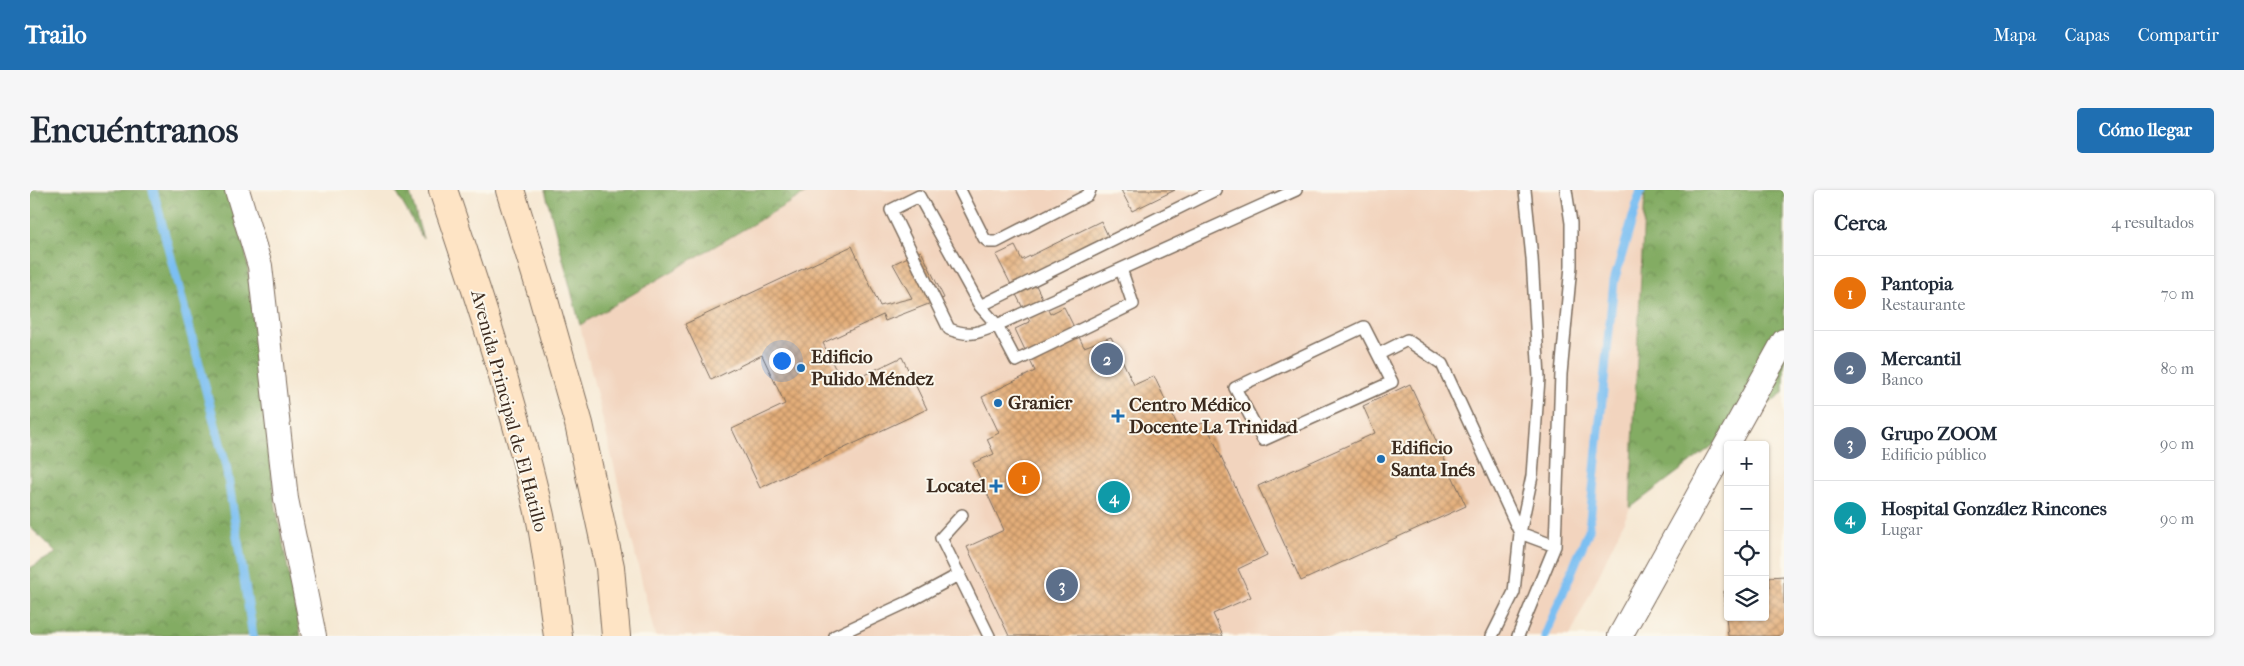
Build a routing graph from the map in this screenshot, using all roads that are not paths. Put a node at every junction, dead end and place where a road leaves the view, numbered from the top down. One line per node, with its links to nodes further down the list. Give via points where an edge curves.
1 (237, 190): 21 (street, via 260,266 286,499)
2 (443, 190): 22 (main road, Avenida Principal de El Hatillo, via 507,394 540,517)
3 (510, 190): 23 (main road, via 579,424 610,567)
4 (930, 190): 11 (lane)
5 (960, 190): 6 (lane, via 989,242 996,242 1088,195)
6 (1090, 190)
7 (1214, 190): 13 (lane)
8 (1296, 190): 12 (lane)
9 (1525, 190): 18 (lane, via 1539,378 1532,476)
10 (1566, 190): 19 (lane, via 1571,224 1571,266 1561,374)
11 (919, 196): 13 (lane); 14 (lane, via 891,210 949,329 963,334 977,333)
12 (1121, 269): 14 (lane); 14 (lane, via 1133,304 1016,361)
13 (980, 306): 14 (lane)
14 (998, 324)
15 (1784, 341): 28 (street)
16 (1379, 354): 16 (lane, via 1364,327 1235,388 1263,440 1392,382); 18 (lane, via 1407,340 1442,364)
17 (962, 515): 20 (lane, via 941,538)
18 (1520, 533): 19 (lane); 26 (lane, via 1514,592)
19 (1555, 546): 27 (lane)
20 (960, 574): 24 (lane); 25 (lane)
21 (314, 636)
22 (558, 636)
23 (616, 636)
24 (835, 636)
25 (989, 636)
26 (1492, 636)
27 (1518, 636)
28 (1620, 636)

